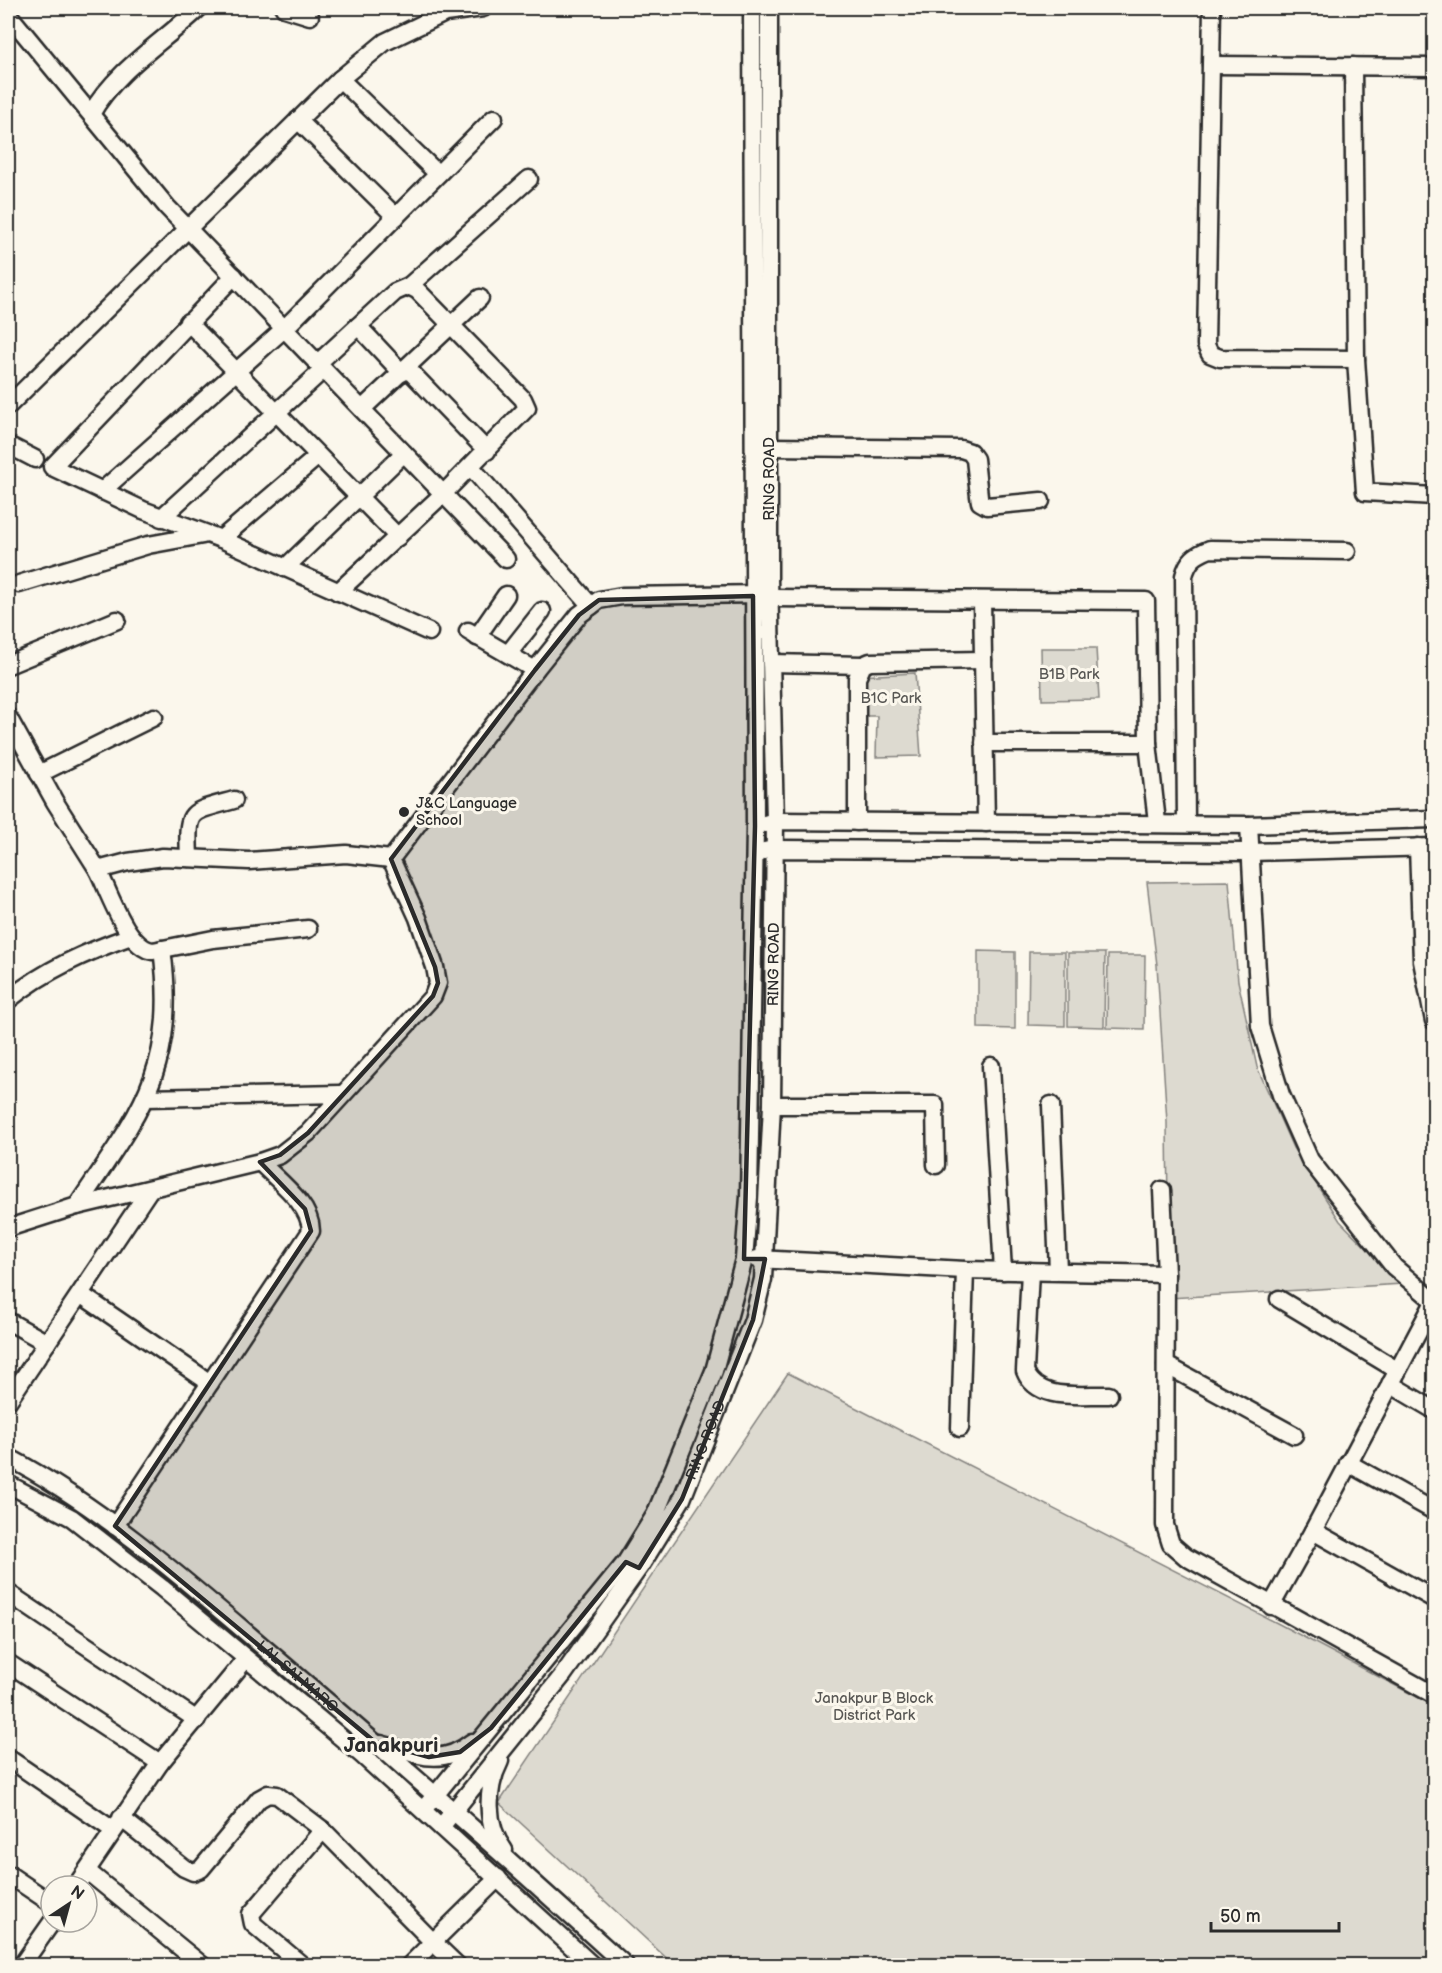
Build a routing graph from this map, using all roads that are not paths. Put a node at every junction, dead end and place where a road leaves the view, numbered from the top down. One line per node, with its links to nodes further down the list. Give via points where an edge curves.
1 (200, 8): 13 (street, via 116,80)
2 (284, 8): 8 (street)
3 (483, 8): 12 (street, via 445,13 386,42)
4 (752, 8): 56 (street, RING ROAD)
5 (769, 8): 35 (street, RING ROAD)
6 (1212, 8): 9 (street)
7 (8, 14): 13 (street)
8 (309, 16)
9 (1211, 65): 10 (street); 27 (street, via 1206,345 1210,354 1220,358)
10 (1353, 66): 11 (street); 27 (street)
11 (1434, 67)
12 (340, 79): 15 (street); 16 (street)
13 (91, 114): 19 (street)
14 (494, 118): 16 (street)
15 (298, 120): 18 (street); 19 (street)
16 (438, 174): 18 (street)
17 (529, 179): 21 (street)
18 (396, 217): 26 (street)
19 (187, 229): 20 (street); 31 (street)
20 (234, 276): 23 (street); 26 (street)
21 (409, 286): 24 (street, via 394,292); 25 (street)
22 (480, 298): 25 (street)
23 (188, 322): 30 (street); 41 (street, via 52,466)
24 (358, 326): 28 (street); 29 (street)
25 (451, 326): 29 (street); 36 (street, via 526,404 525,413)
26 (285, 328): 28 (street); 30 (street)
27 (1356, 359): 43 (street, via 1365,492)
28 (321, 366): 32 (street); 33 (street)
29 (404, 370): 32 (street); 36 (street)
30 (235, 372): 33 (street); 41 (street)
31 (8, 406)
32 (362, 409): 37 (street)
33 (276, 413): 38 (street); 46 (street)
34 (8, 445): 39 (street)
35 (769, 447): 45 (street, via 961,449 975,459 980,502 987,506); 57 (street, RING ROAD)
36 (487, 451): 40 (street)
37 (404, 453): 42 (street); 44 (street)
38 (318, 456): 44 (street); 49 (street)
39 (35, 459)
40 (471, 467): 42 (street); 59 (street)
41 (102, 491): 46 (street)
42 (443, 494): 48 (street); 51 (street)
43 (1434, 496)
44 (359, 497): 48 (street); 52 (street)
45 (1041, 501)
46 (161, 518): 47 (street)
47 (204, 534): 49 (street); 53 (street, via 148,545)
48 (398, 537): 54 (street)
49 (221, 539): 52 (street)
50 (1347, 551): 79 (street, via 1210,549 1196,554 1187,564)
51 (506, 559)
52 (285, 568): 54 (street)
53 (19, 584)
54 (338, 592): 62 (street)
55 (506, 595): 63 (street, via 472,634)
56 (753, 596): 57 (street); 59 (street, via 622,596 599,600); 82 (street, RING ROAD)
57 (775, 596): 58 (street); 65 (street, RING ROAD)
58 (982, 601): 64 (street); 72 (street, via 1146,601)
59 (591, 606): 68 (street, via 579,615)
60 (542, 611): 63 (street)
61 (117, 620): 66 (street)
62 (429, 633)
63 (508, 654): 68 (street)
64 (983, 660): 67 (street); 71 (street)
65 (771, 663): 67 (street); 76 (street, RING ROAD)
66 (8, 665)
67 (863, 665): 77 (street, via 857,678)
68 (535, 670): 88 (street)
69 (8, 717): 73 (street)
70 (154, 717): 73 (street)
71 (984, 743): 72 (street); 80 (street)
72 (1148, 743): 78 (street)
73 (39, 774): 89 (street)
74 (234, 800): 87 (street, via 202,809 190,817)
75 (1434, 819): 81 (street)
76 (775, 821): 77 (street); 82 (street); 84 (street, RING ROAD)
77 (857, 822): 80 (street)
78 (1157, 822): 79 (street); 80 (street)
79 (1186, 822): 81 (street)
80 (986, 823)
81 (1249, 825): 85 (street)
82 (755, 826): 86 (street, RING ROAD)
83 (1426, 847): 85 (street); 94 (street, via 1422,961)
84 (774, 849): 85 (street); 86 (street); 98 (street, RING ROAD)
85 (1250, 852): 115 (street, via 1260,1026 1281,1095 1310,1160 1394,1267)
86 (755, 853): 106 (street, RING ROAD, via 749,1197)
87 (189, 858): 88 (street, via 217,862 346,854); 89 (street, via 128,861)
88 (391, 859): 96 (street, via 418,918 438,983 433,996)
89 (98, 870): 91 (street)
90 (308, 929): 92 (street)
91 (131, 936): 92 (street, via 144,950); 93 (street, via 64,963)
92 (162, 949): 97 (street, via 167,1020 159,1065)
93 (8, 1000)
94 (1433, 1012)
95 (991, 1066): 109 (street)
96 (340, 1094): 97 (street); 100 (street, via 308,1133 280,1155)
97 (146, 1098): 104 (street)
98 (772, 1105): 101 (street, via 935,1105); 107 (street, RING ROAD)
99 (1051, 1105): 110 (street)
100 (260, 1162): 102 (street); 120 (street, via 305,1209 311,1219 311,1230)
101 (936, 1165)
102 (150, 1189): 104 (street); 113 (street)
103 (1162, 1190): 112 (street)
104 (77, 1206): 105 (street)
105 (8, 1228)
106 (744, 1259): 107 (street); 132 (street, RING ROAD, via 714,1371)
107 (765, 1259): 108 (street); 132 (street, RING ROAD, via 753,1320 682,1499)
108 (965, 1270): 109 (street); 124 (street)
109 (1003, 1270): 111 (street)
110 (1058, 1270): 111 (street); 112 (street)
111 (1030, 1271): 121 (street, via 1025,1371 1030,1383 1043,1392)
112 (1166, 1274): 118 (street)
113 (80, 1294): 117 (street); 120 (street)
114 (1279, 1299): 119 (street)
115 (1434, 1301): 119 (street)
116 (8, 1321): 117 (street)
117 (47, 1343): 122 (street)
118 (1166, 1365): 125 (street); 135 (street, via 1165,1525 1171,1544 1186,1557)
119 (1394, 1377): 123 (street); 127 (street)
120 (210, 1383): 130 (street)
121 (1108, 1395)
122 (8, 1401)
123 (1434, 1410)
124 (960, 1428)
125 (1294, 1436)
126 (8, 1457): 130 (street, LAL SAI MARG)
127 (1348, 1463): 129 (street); 131 (street)
128 (8, 1484): 136 (street, LAL SAI MARG, via 72,1518)
129 (1434, 1511)
130 (115, 1526): 142 (street, LAL SAI MARG, via 173,1570)
131 (1313, 1531): 134 (street); 135 (street)
132 (632, 1565): 140 (street, RING ROAD); 141 (street, RING ROAD, via 563,1675)
133 (8, 1593): 139 (street)
134 (1434, 1599)
135 (1271, 1606): 138 (street)
136 (246, 1659): 139 (street); 146 (street, LAL SAI MARG)
137 (8, 1663): 144 (street)
138 (1434, 1695)
139 (197, 1720): 144 (street)
140 (491, 1728): 142 (street, via 460,1752 444,1758); 145 (street, RING ROAD)
141 (513, 1736): 147 (street, RING ROAD); 151 (street, via 495,1771 489,1804 491,1824)
142 (375, 1742): 145 (street, LAL SAI MARG)
143 (8, 1758): 148 (street)
144 (160, 1763): 148 (street)
145 (436, 1795): 146 (street, RING ROAD); 147 (street, LAL SAI MARG)
146 (423, 1810): 149 (street, LAL SAI MARG)
147 (455, 1811): 149 (street, RING ROAD); 151 (street, LAL SAI MARG)
148 (117, 1824): 150 (street, via 193,1872 201,1869 259,1799 268,1794 288,1801); 152 (street)
149 (441, 1827): 155 (street, LAL SAI MARG)
150 (323, 1830): 158 (street); 161 (street, via 251,1914 253,1924)
151 (514, 1864): 165 (street, LAL SAI MARG)
152 (87, 1871): 154 (street); 160 (street)
153 (8, 1874): 156 (street)
154 (85, 1874)
155 (498, 1878): 158 (street); 164 (street, LAL SAI MARG)
156 (39, 1895)
157 (45, 1934): 159 (street)
158 (433, 1942): 162 (street); 163 (street)
159 (29, 1963)
160 (203, 1965)
161 (303, 1965)
162 (409, 1965)
163 (458, 1965)
164 (593, 1965)
165 (626, 1965)

